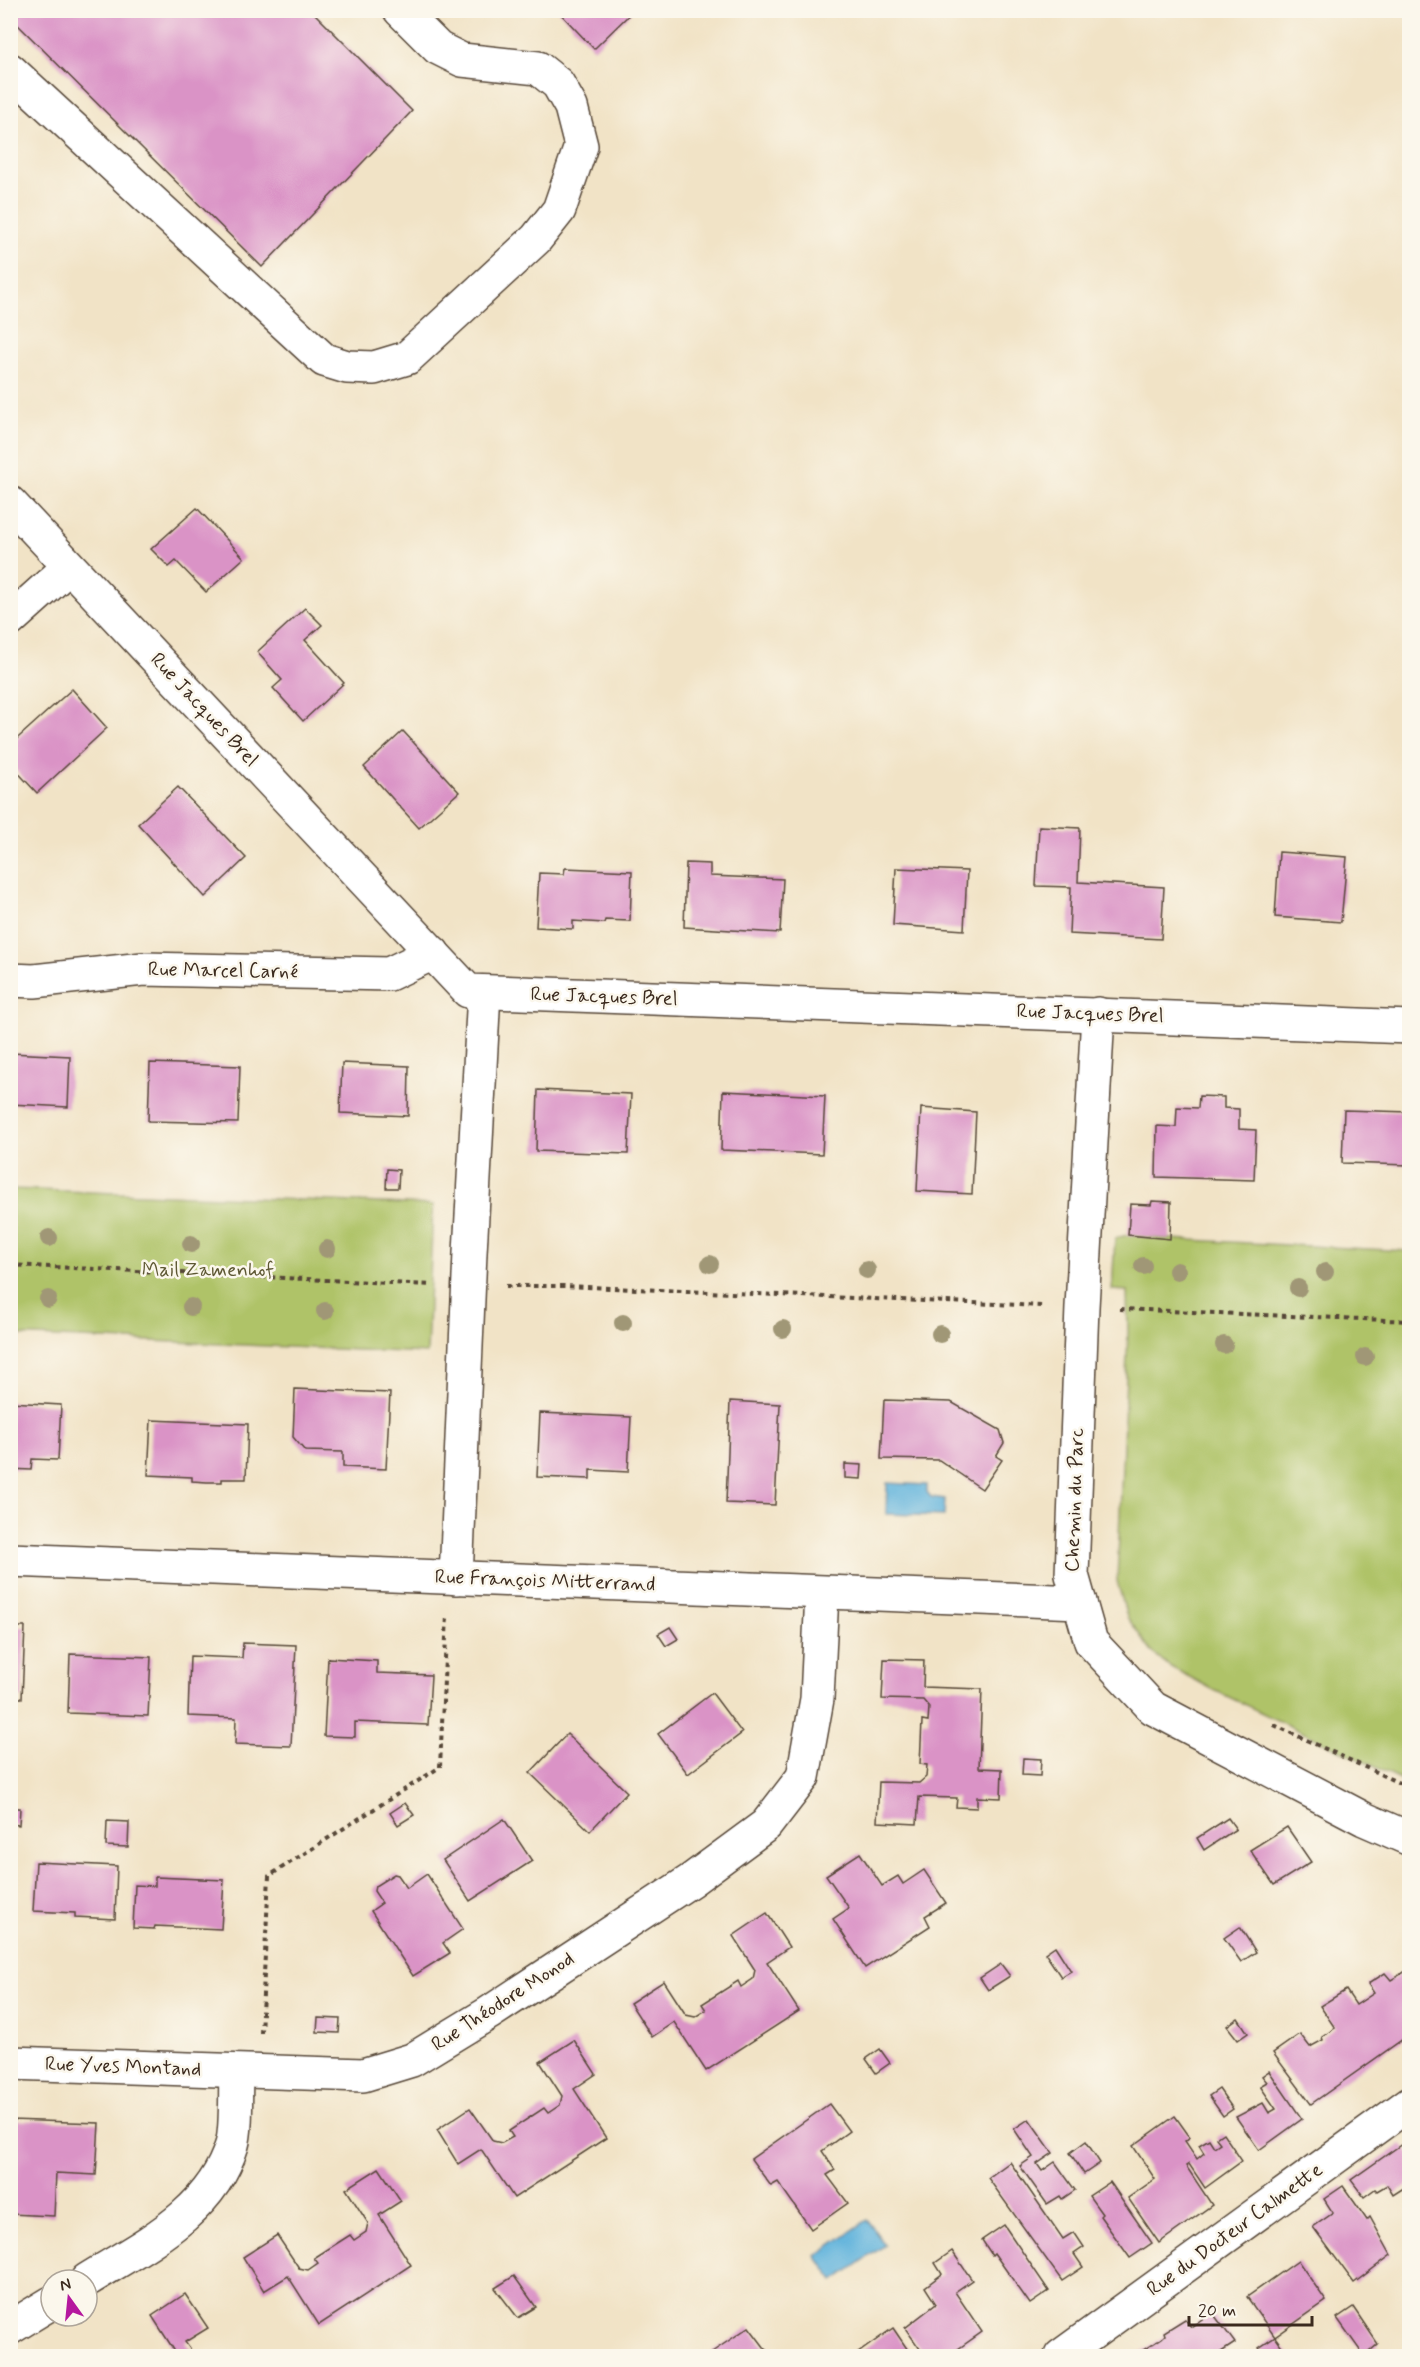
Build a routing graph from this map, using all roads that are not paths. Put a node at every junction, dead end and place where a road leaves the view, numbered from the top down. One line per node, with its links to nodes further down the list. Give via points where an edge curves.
1 (400, 10): 2 (street, via 438,48 462,60 538,68 558,84 571,107 581,146 559,210 536,239 407,358 374,368 347,367 324,360)
2 (10, 70)
3 (10, 503): 4 (street, Rue Jacques Brel)
4 (69, 567): 5 (street); 6 (street, Rue Jacques Brel)
5 (10, 620)
6 (432, 954): 7 (street, Rue Marcel Carné, via 389,974 143,969); 8 (street, Rue Jacques Brel, via 468,992)
7 (10, 980)
8 (484, 992): 9 (street, Rue Jacques Brel); 12 (street)
9 (1098, 1014): 10 (street, Rue Jacques Brel); 14 (street, Chemin du Parc, via 1072,1575)
10 (1410, 1027)
11 (10, 1560): 12 (street, Rue François Mitterrand)
12 (456, 1578): 13 (street, Rue François Mitterrand)
13 (822, 1593): 14 (street, Rue François Mitterrand); 17 (street, Rue Théodore Monod, via 817,1699 803,1777 766,1825 690,1881 412,2060 363,2075)
14 (1080, 1602): 15 (street, Chemin du Parc, via 1091,1642 1153,1708 1364,1819)
15 (1410, 1839)
16 (10, 2063): 17 (street, Rue Yves Montand)
17 (248, 2072): 19 (street, via 233,2144 217,2182 178,2223)
18 (1410, 2103): 22 (street, Rue du Docteur Calmette)
19 (99, 2272)
20 (39, 2310): 21 (street)
21 (10, 2328)
22 (1061, 2356)

